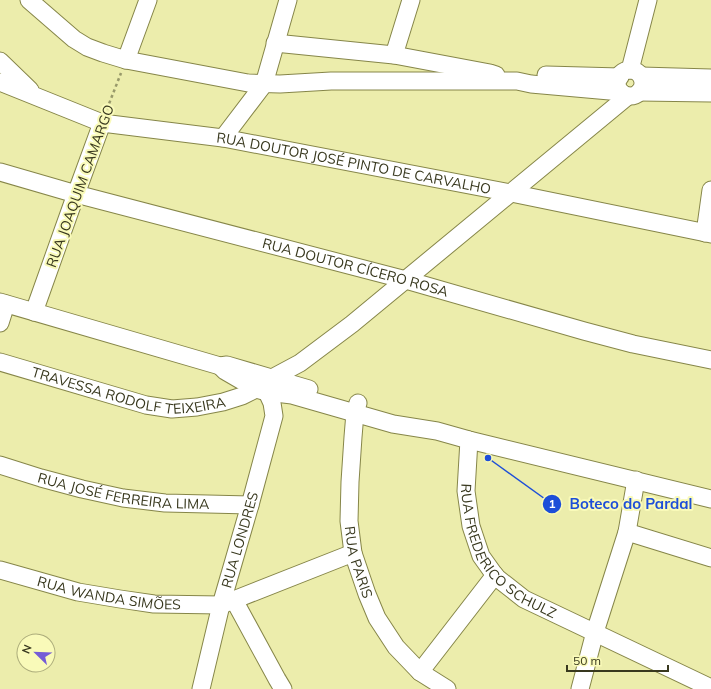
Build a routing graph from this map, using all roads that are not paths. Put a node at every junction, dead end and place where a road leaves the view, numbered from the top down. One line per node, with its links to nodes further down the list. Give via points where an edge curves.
1 (29, 0): 8 (street, via 74,39 87,47)
2 (148, 0): 8 (street)
3 (288, 0): 6 (street)
4 (411, 0): 7 (street)
5 (648, 0): 14 (street)
6 (275, 43): 7 (street); 13 (street)
7 (394, 55): 12 (street, via 490,73)
8 (126, 60): 13 (street)
9 (0, 61): 16 (street)
10 (711, 78): 14 (street)
11 (0, 82): 16 (street, RUA DOUTOR JOSÉ PINTO DE CARVALHO)
12 (511, 82): 13 (street, via 331,81); 14 (street, via 542,75)
13 (264, 84): 18 (street)
14 (630, 84): 15 (street); 21 (street, TRAVESSA RODOLF TEIXEIRA)
15 (711, 93)
16 (36, 96): 17 (street, RUA DOUTOR JOSÉ PINTO DE CARVALHO)
17 (102, 123): 18 (street, RUA DOUTOR JOSÉ PINTO DE CARVALHO); 22 (street, RUA JOAQUIM CAMARGO)
18 (223, 138): 21 (street, RUA DOUTOR JOSÉ PINTO DE CARVALHO)
19 (0, 172): 22 (street, RUA DOUTOR CÍCERO ROSA)
20 (711, 190): 23 (street)
21 (511, 193): 23 (street, RUA DOUTOR JOSÉ PINTO DE CARVALHO); 24 (street, TRAVESSA RODOLF TEIXEIRA)
22 (76, 194): 24 (street, RUA DOUTOR CÍCERO ROSA); 26 (street, RUA JOAQUIM CAMARGO)
23 (708, 234)
24 (406, 280): 28 (street, RUA DOUTOR CÍCERO ROSA, via 591,333); 30 (street, TRAVESSA RODOLF TEIXEIRA)
25 (3, 303): 26 (street); 27 (street)
26 (34, 312): 32 (street, via 220,366 225,371)
27 (0, 323)
28 (711, 360)
29 (0, 362): 32 (street, TRAVESSA RODOLF TEIXEIRA, via 146,405 172,409 223,402 242,396)
30 (300, 363): 31 (street); 32 (street, TRAVESSA RODOLF TEIXEIRA)
31 (291, 383): 32 (street); 33 (street)
32 (262, 385): 33 (street, via 292,395); 38 (street, RUA LONDRES, via 272,403 274,416)
33 (357, 408): 34 (street, via 393,424 437,431); 40 (street, RUA PARIS, via 352,444 349,521)
34 (469, 440): 36 (street); 43 (street, RUA FREDERICO SCHULZ, via 466,491 471,526 482,556)
35 (0, 465): 38 (street, RUA JOSÉ FERREIRA LIMA, via 68,486 123,498 165,503)
36 (636, 480): 37 (street); 39 (street)
37 (711, 499)
38 (250, 504): 44 (street, RUA LONDRES)
39 (627, 532): 41 (street); 45 (street)
40 (353, 553): 44 (street); 46 (street, RUA PARIS, via 378,618 396,647)
41 (711, 558)
42 (0, 570): 44 (street, RUA WANDA SIMÕES, via 78,592 154,604)
43 (495, 575): 45 (street, RUA FREDERICO SCHULZ, via 524,599); 46 (street)
44 (227, 603): 48 (street, RUA LONDRES); 49 (street)
45 (595, 632): 47 (street, RUA FREDERICO SCHULZ); 51 (street)
46 (420, 672): 50 (street, RUA PARIS)
47 (711, 688)
48 (201, 689)
49 (283, 689)
50 (447, 689)
51 (580, 689)

